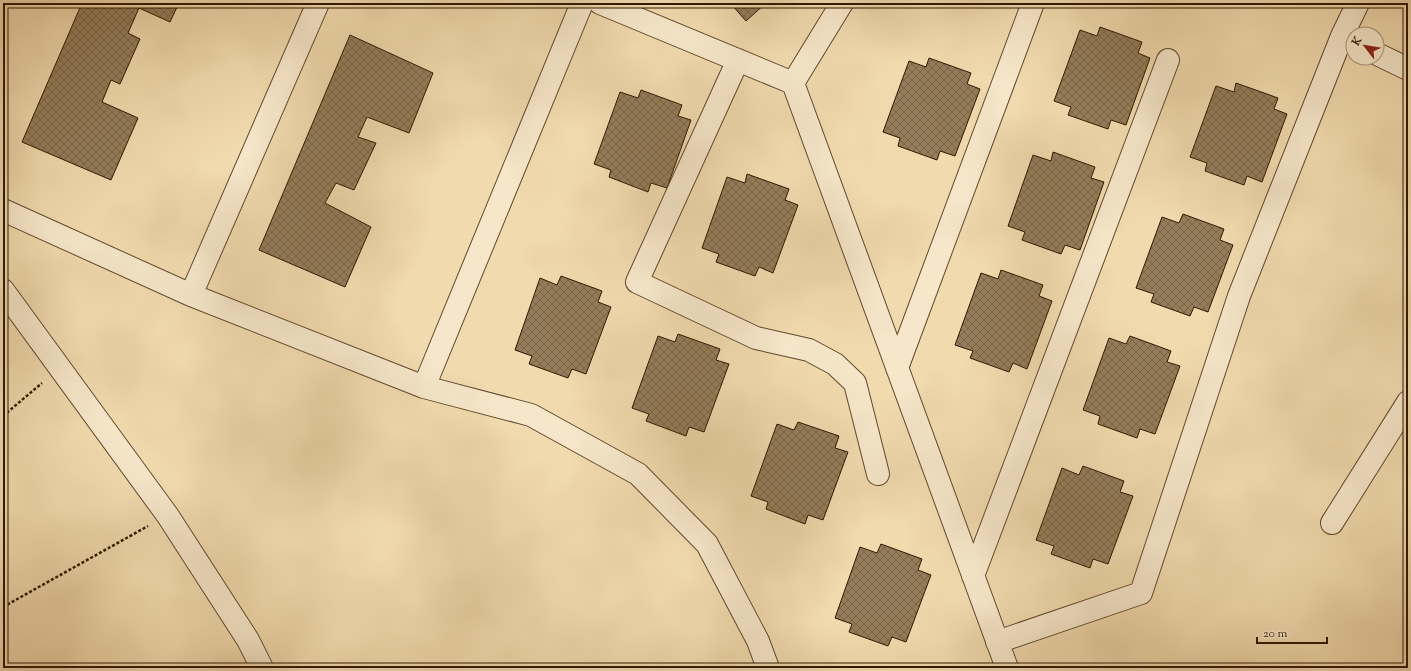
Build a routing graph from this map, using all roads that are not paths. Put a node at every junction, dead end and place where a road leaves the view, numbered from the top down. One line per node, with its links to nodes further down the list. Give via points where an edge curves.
1 (318, 3): 16 (street)
2 (582, 3): 18 (street)
3 (600, 3): 10 (street)
4 (842, 3): 13 (street)
5 (1033, 3): 17 (street)
6 (1358, 3): 7 (street)
7 (1351, 26)
8 (1345, 44): 23 (street, via 1239,296 1141,593)
9 (1385, 58): 12 (street)
10 (738, 60): 13 (street); 20 (street, via 637,282 756,338 809,350 835,364 855,383)
11 (1168, 60): 22 (street)
12 (1408, 69)
13 (793, 83): 17 (street)
14 (3, 210): 16 (street)
15 (3, 290): 24 (street, via 168,516 248,640)
16 (192, 295): 18 (street)
17 (897, 368): 22 (street)
18 (424, 387): 25 (street, via 531,415 638,474 707,544 758,641)
19 (1408, 402): 21 (street)
20 (878, 474)
21 (1332, 523)
22 (973, 576): 23 (street)
23 (997, 642): 26 (street)
24 (262, 668)
25 (768, 668)
26 (1007, 668)

